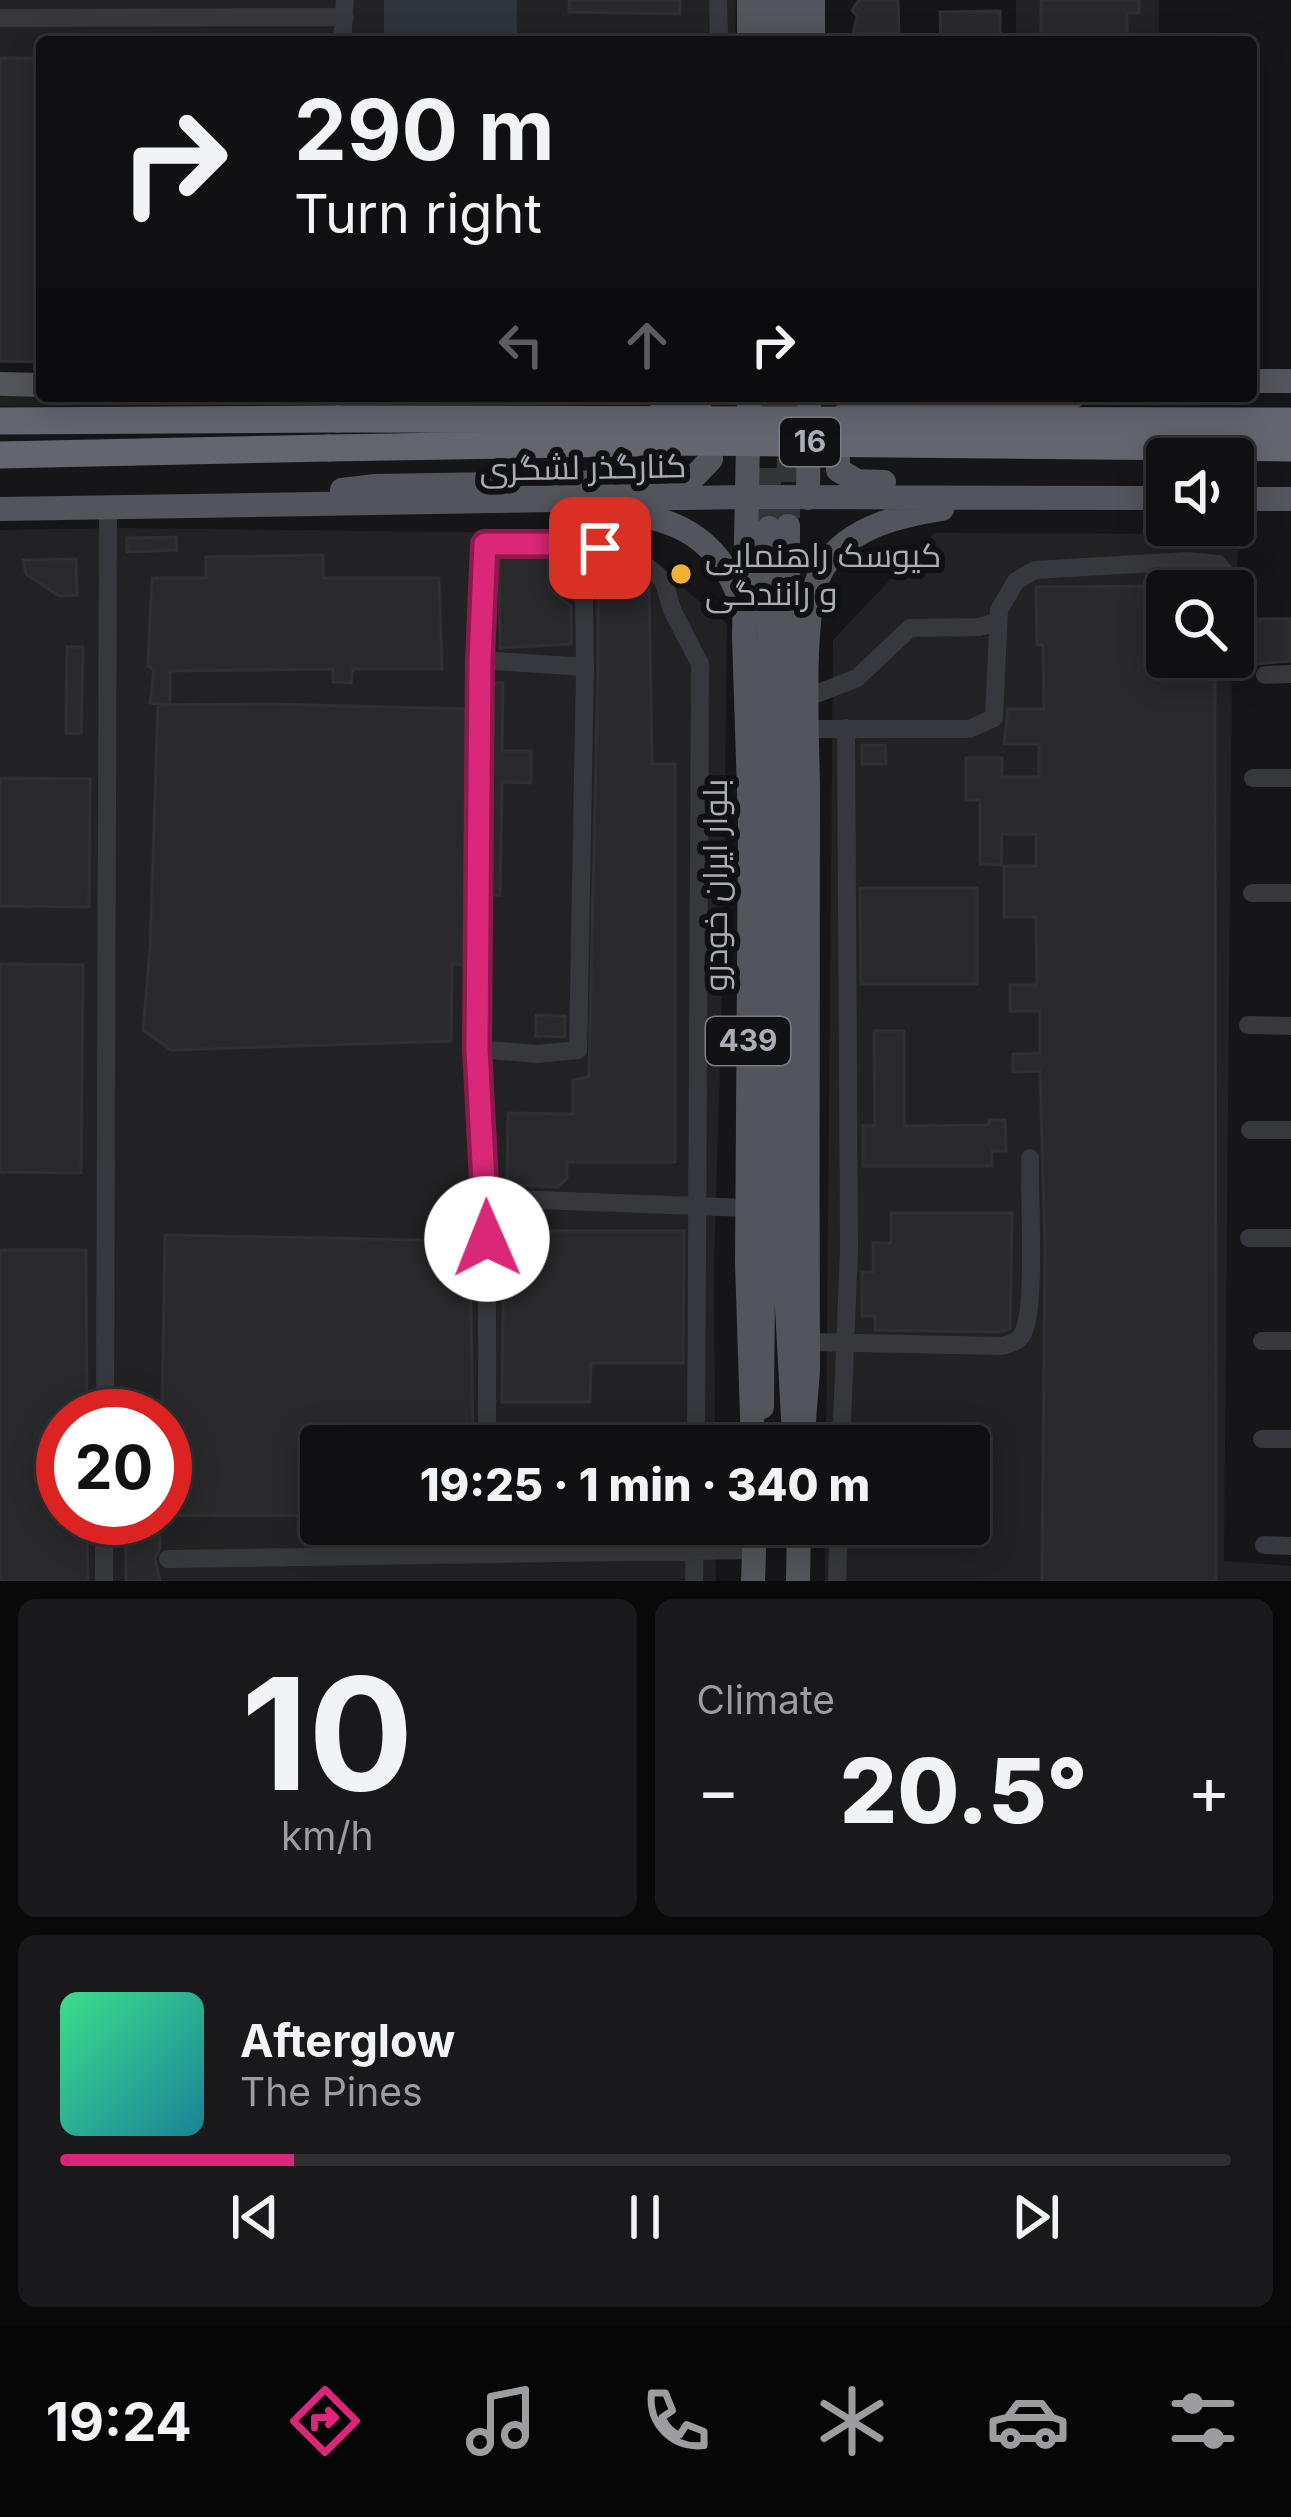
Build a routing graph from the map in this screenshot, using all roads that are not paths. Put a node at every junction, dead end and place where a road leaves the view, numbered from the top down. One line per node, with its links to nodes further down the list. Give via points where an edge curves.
1 (718, 0): 8 (street)
2 (749, 0): 9 (main road)
3 (772, 0): 10 (main road)
4 (793, 0): 11 (main road)
5 (813, 0): 12 (main road)
6 (345, 8): 7 (street)
7 (0, 18)
8 (719, 36)
9 (749, 36)
10 (773, 36)
11 (793, 36)
12 (813, 36)
13 (1257, 381): 14 (main road)
14 (1291, 381)
15 (0, 384): 16 (main road)
16 (36, 385)
17 (685, 402): 32 (main road, via 710,424 710,459 696,475 375,485)
18 (748, 402): 25 (main road, بلوار ایران خودرو / 439)
19 (809, 402): 26 (main road)
20 (1041, 402): 28 (main road, via 852,410 838,426 838,470 857,481 1034,485)
21 (0, 421): 22 (highway, 16, bridge)
22 (1291, 421)
23 (1291, 448): 24 (highway, 16, bridge, via 779,442)
24 (0, 455)
25 (746, 497): 26 (main road, کنارگذر لشگری); 32 (main road, کنارگذر لشگری); 39 (main road, بلوار ایران خودرو / 439)
26 (808, 498): 27 (main road, کنارگذر لشگری)
27 (1006, 498): 28 (main road, کنارگذر لشگری); 44 (main road, بلوار ایران خودرو / 439, via 893,518 841,549 813,595)
28 (1102, 498): 29 (main road, کنارگذر لشگری)
29 (1146, 499)
30 (1254, 499): 31 (main road)
31 (1291, 499)
32 (244, 505): 33 (main road, کنارگذر لشگری); 39 (main road, via 375,516 658,518 715,551 739,597)
33 (108, 507): 34 (main road, کنارگذر لشگری); 67 (street)
34 (0, 509)
35 (778, 527): 56 (main road, بلوار ایران خودرو / 439)
36 (570, 544): 40 (street, via 485,544); 41 (street, via 574,584 584,598); 59 (street, via 631,553 664,580 700,664)
37 (1222, 570): 38 (street, via 1187,561 1052,566 1016,581)
38 (998, 622): 44 (street, via 910,628 857,678); 45 (street, via 996,709 985,725)
39 (744, 636): 60 (main road, بلوار ایران خودرو / 439)
40 (480, 660): 41 (street); 53 (street)
41 (585, 667): 53 (street, via 578,1050)
42 (1291, 674): 43 (street)
43 (1265, 675)
44 (808, 697): 46 (main road, بلوار ایران خودرو / 439)
45 (846, 728): 46 (street); 66 (street)
46 (808, 729): 65 (main road, بلوار ایران خودرو / 439)
47 (1253, 778): 48 (street)
48 (1291, 778)
49 (1252, 892): 50 (street)
50 (1291, 893)
51 (1248, 1025): 52 (street)
52 (1291, 1026)
53 (477, 1049): 58 (street)
54 (1250, 1130): 55 (street)
55 (1291, 1130)
56 (776, 1132): 71 (main road, بلوار ایران خودرو); 72 (main road, بلوار ایران خودرو)
57 (1030, 1158): 66 (street, via 1024,1334 1002,1346)
58 (487, 1198): 59 (street); 68 (street)
59 (698, 1206): 60 (street); 69 (street)
60 (747, 1208): 70 (main road, بلوار ایران خودرو / 439)
61 (1249, 1238): 62 (street)
62 (1291, 1238)
63 (1262, 1341): 64 (street)
64 (1291, 1341)
65 (808, 1342): 66 (street); 73 (main road, بلوار ایران خودرو / 439)
66 (846, 1343): 74 (street)
67 (104, 1389)
68 (487, 1425)
69 (696, 1425)
70 (754, 1425)
71 (759, 1425)
72 (796, 1425)
73 (801, 1425)
74 (842, 1425)
75 (1262, 1439): 76 (street)
76 (1291, 1439)
77 (104, 1545): 89 (street)
78 (487, 1545): 87 (street)
79 (694, 1545): 86 (street)
80 (754, 1545): 85 (main road)
81 (799, 1545): 92 (main road)
82 (838, 1545): 93 (street)
83 (1264, 1545): 84 (street)
84 (1291, 1546)
85 (754, 1550): 86 (street); 91 (main road)
86 (694, 1551): 87 (street); 90 (street)
87 (487, 1553): 88 (street)
88 (168, 1559)
89 (104, 1581)
90 (694, 1581)
91 (753, 1581)
92 (798, 1581)
93 (838, 1581)

